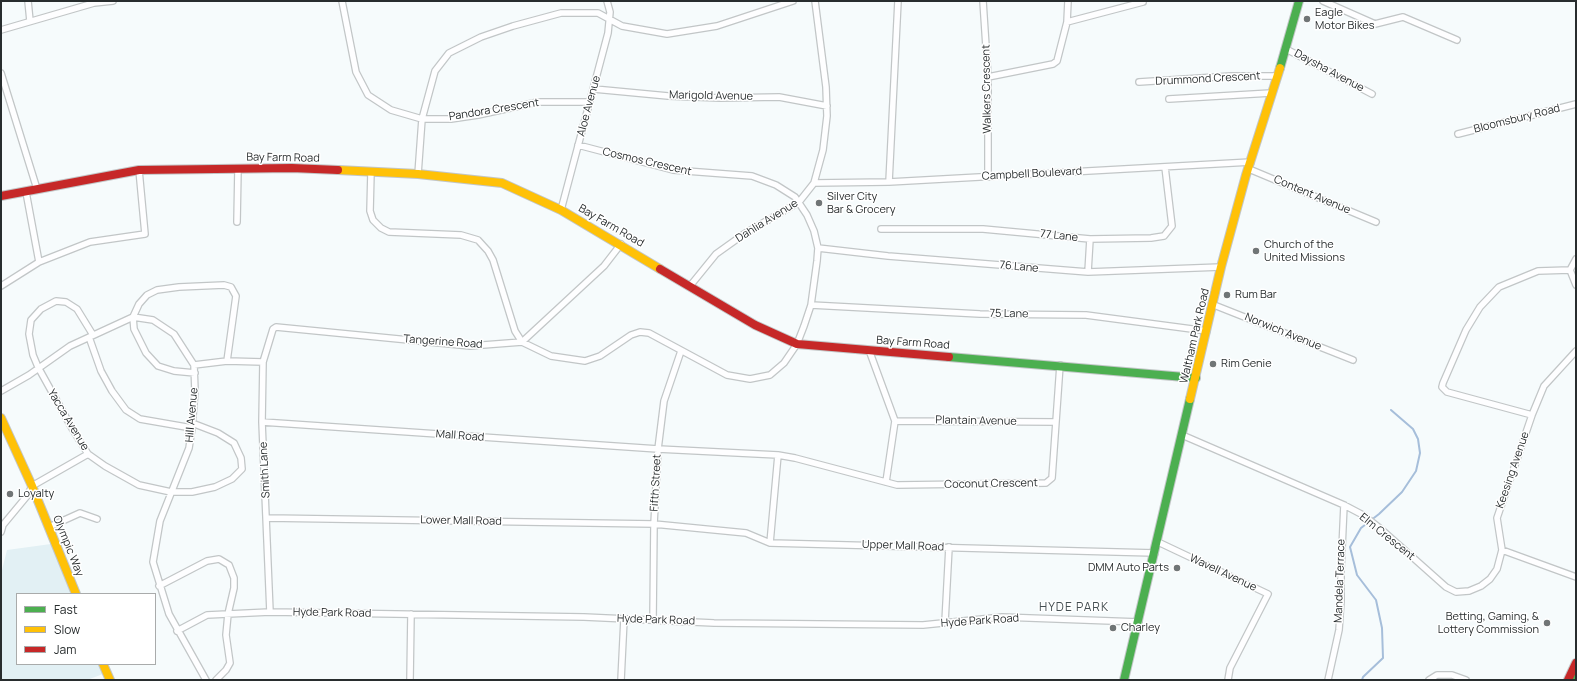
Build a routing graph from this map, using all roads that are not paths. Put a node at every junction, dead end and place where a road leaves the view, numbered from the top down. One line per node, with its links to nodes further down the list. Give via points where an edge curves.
1 (28, 1): 14 (street)
2 (113, 1): 14 (street, via 94,3)
3 (344, 1): 30 (street, Pandora Crescent, via 356,72 368,95 391,110)
4 (607, 1): 13 (street, Aloe Avenue)
5 (794, 1): 13 (street, via 717,26 667,34 622,26)
6 (815, 1): 29 (street, Dahlia Avenue)
7 (898, 1): 40 (street)
8 (983, 1): 21 (street, Walkers Crescent)
9 (1068, 1): 15 (street)
10 (1299, 1): 18 (street, Waltham Park Road)
11 (1323, 1): 17 (street, via 1376,24 1403,17)
12 (1143, 2): 15 (street)
13 (610, 20): 23 (street, Aloe Avenue); 30 (street, via 598,13 561,13 487,35 449,53 435,71)
14 (30, 22): 16 (street)
15 (1067, 22): 21 (street, via 1059,56 1053,64)
16 (1, 30)
17 (1457, 40)
18 (1286, 49): 20 (street, Waltham Park Road); 25 (street, Daysha Avenue)
19 (1, 73): 42 (street)
20 (1277, 76): 22 (street, Drummond Crescent); 24 (street, Waltham Park Road)
21 (988, 77): 39 (street, Walkers Crescent)
22 (1139, 82)
23 (594, 89): 27 (street, Aloe Avenue); 29 (street, Marigold Avenue, via 668,96 779,97)
24 (1271, 93): 26 (street); 33 (street, Waltham Park Road)
25 (1372, 94)
26 (1169, 99)
27 (590, 102): 30 (street, Pandora Crescent, via 538,102 452,119); 32 (street, Aloe Avenue)
28 (1576, 104): 31 (street, Bloomsbury Road)
29 (827, 106): 41 (street, Dahlia Avenue, via 823,150)
30 (422, 119): 38 (street)
31 (1458, 134)
32 (578, 145): 45 (street, Cosmos Crescent, via 673,170 764,179 786,190); 46 (street, Aloe Avenue)
33 (1250, 166): 34 (street, Campbell Boulevard); 48 (street, Content Avenue); 55 (street, Waltham Park Road)
34 (1165, 167): 39 (street, Campbell Boulevard); 50 (street, 77 Lane, via 1172,226 1164,236)
35 (238, 169): 36 (street, Bay Farm Road); 37 (street, Bay Farm Road, via 292,168); 47 (street)
36 (139, 170): 42 (street, Bay Farm Road); 54 (street, via 145,234 90,242)
37 (371, 172): 38 (street, Bay Farm Road); 68 (street, via 370,211 373,220 381,228 389,232 461,235 478,240 488,251 515,331)
38 (418, 174): 46 (street, Bay Farm Road, via 502,183)
39 (988, 177): 40 (street, Campbell Boulevard)
40 (889, 182): 41 (street, Campbell Boulevard)
41 (814, 183): 45 (street, Dahlia Avenue)
42 (37, 189): 43 (street, Bay Farm Road)
43 (26, 192): 44 (street, Bay Farm Road); 54 (street)
44 (1, 196)
45 (799, 202): 52 (street, Cosmos Crescent, via 814,231); 61 (street, Dahlia Avenue, via 744,234 716,254)
46 (561, 210): 51 (street, Bay Farm Road)
47 (237, 222)
48 (1376, 222)
49 (881, 230): 50 (street, 77 Lane, via 983,229)
50 (1090, 239): 57 (street)
51 (621, 244): 61 (street, Bay Farm Road); 68 (street, via 604,266)
52 (818, 248): 57 (street, 76 Lane); 62 (street, Cosmos Crescent)
53 (1576, 259): 56 (street)
54 (39, 262): 59 (street)
55 (1222, 268): 57 (street, 76 Lane); 63 (street, Waltham Park Road)
56 (1570, 270): 60 (street); 82 (street, via 1538,271 1499,288 1476,312 1443,383 1443,389 1447,392)
57 (1088, 272)
58 (1, 277): 59 (street)
59 (2, 285)
60 (1576, 285)
61 (690, 286): 69 (street, Bay Farm Road, via 756,325)
62 (811, 305): 66 (street, 75 Lane, via 980,314 1086,315); 69 (street, Cosmos Crescent)
63 (1214, 305): 66 (street, Waltham Park Road); 73 (street, Norwich Avenue)
64 (133, 317): 67 (street); 74 (street, via 139,304 147,295 157,290 224,285 231,287 236,296); 76 (street, Hill Avenue, via 153,320 174,334); 79 (street, via 134,329 146,353 158,366)
65 (273, 329): 68 (street, Tangerine Road, via 276,327 470,346); 75 (street, Smith Lane)
66 (1207, 331): 80 (street, Waltham Park Road)
67 (91, 336): 78 (street); 78 (street, Yacca Avenue, via 77,310 66,302 56,301 41,309 31,320 29,334); 87 (street, Yacca Avenue, via 101,371 126,410 140,419)
68 (522, 342): 71 (street, Cosmos Crescent, via 551,356 585,361 600,356 631,335 640,332 649,333)
69 (797, 344): 70 (street, Bay Farm Road); 71 (street, Cosmos Crescent, via 784,363 770,375 750,379 727,375)
70 (869, 350): 77 (street, Bay Farm Road); 84 (street)
71 (681, 351): 89 (street, Fifth Street, via 664,401)
72 (1576, 351): 82 (street, Keesing Avenue, via 1544,386)
73 (1353, 360)
74 (227, 361): 75 (street); 76 (street)
75 (263, 362): 85 (street, Smith Lane)
76 (194, 365): 79 (street, Hill Avenue)
77 (1060, 365): 80 (street, Bay Farm Road); 86 (street, Coconut Crescent)
78 (38, 367): 81 (street); 90 (street, Yacca Avenue)
79 (195, 373): 87 (street, Hill Avenue)
80 (1196, 378): 88 (street, Waltham Park Road)
81 (1, 391)
82 (1532, 415): 105 (street, Keesing Avenue, via 1497,518)
83 (1, 420): 93 (street, Olympic Way)
84 (895, 421): 86 (street, Plantain Avenue); 92 (street)
85 (262, 422): 89 (street, Mall Road); 96 (street, Smith Lane)
86 (1056, 422): 92 (street, Coconut Crescent, via 1052,478 1046,483 897,485)
87 (192, 425): 94 (street, Hill Avenue, via 189,448); 94 (street, Yacca Avenue, via 218,433 234,443 241,458 242,469 232,480 215,487 192,492)
88 (1182, 435): 95 (street, Elm Crescent); 102 (street, Waltham Park Road)
89 (658, 449): 91 (street, Coconut Crescent); 98 (street, Fifth Street)
90 (88, 454): 93 (street); 94 (street, Yacca Avenue, via 140,485)
91 (778, 455): 92 (street, Coconut Crescent); 103 (street)
92 (886, 482)
93 (32, 486): 99 (street, via 27,496); 100 (street, Olympic Way)
94 (172, 492): 108 (street, Hill Avenue, via 160,521 153,562)
95 (1344, 505): 105 (street, Elm Crescent, via 1382,530 1446,587 1456,592 1469,591 1490,579 1497,569); 127 (street, Mandela Terrace, via 1339,630)
96 (267, 518): 98 (street, Lower Mall Road); 110 (street, Smith Lane)
97 (97, 520): 100 (street, via 80,513)
98 (654, 524): 103 (street, Upper Mall Road, via 746,533); 114 (street, Fifth Street)
99 (2, 525): 101 (street)
100 (49, 526): 109 (street, Olympic Way)
101 (1, 532)
102 (1158, 542): 106 (street, Waltham Park Road); 126 (street, Wavell Avenue, via 1268,594 1233,662)
103 (770, 543): 104 (street, Upper Mall Road)
104 (949, 547): 106 (street, Upper Mall Road); 115 (street)
105 (1502, 550): 107 (street)
106 (1155, 552): 116 (street, Waltham Park Road)
107 (1576, 577)
108 (159, 586): 111 (street, via 207,561 219,559 229,565 234,578); 117 (street, Hill Avenue)
109 (76, 593)
110 (270, 612): 111 (street, Hyde Park Road); 112 (street, Hyde Park Road)
111 (228, 614): 117 (street, Hyde Park Road, via 207,615); 122 (street, via 226,635 230,663)
112 (411, 614): 113 (street, Hyde Park Road); 123 (street)
113 (624, 619): 114 (street, Hyde Park Road); 124 (street)
114 (653, 619): 115 (street, Hyde Park Road, via 729,623 923,625)
115 (945, 622): 116 (street, Hyde Park Road, via 1002,617)
116 (1139, 622): 125 (street, Waltham Park Road)
117 (177, 631): 121 (street, Hill Avenue)
118 (1576, 663): 130 (street)
119 (104, 665): 120 (street)
120 (110, 680)
121 (206, 680)
122 (216, 680)
123 (410, 680)
124 (621, 680)
125 (1124, 680)
126 (1228, 680)
127 (1328, 680)
128 (1429, 680): 129 (street, via 1437,675 1452,675)
129 (1466, 680)
130 (1568, 680)

